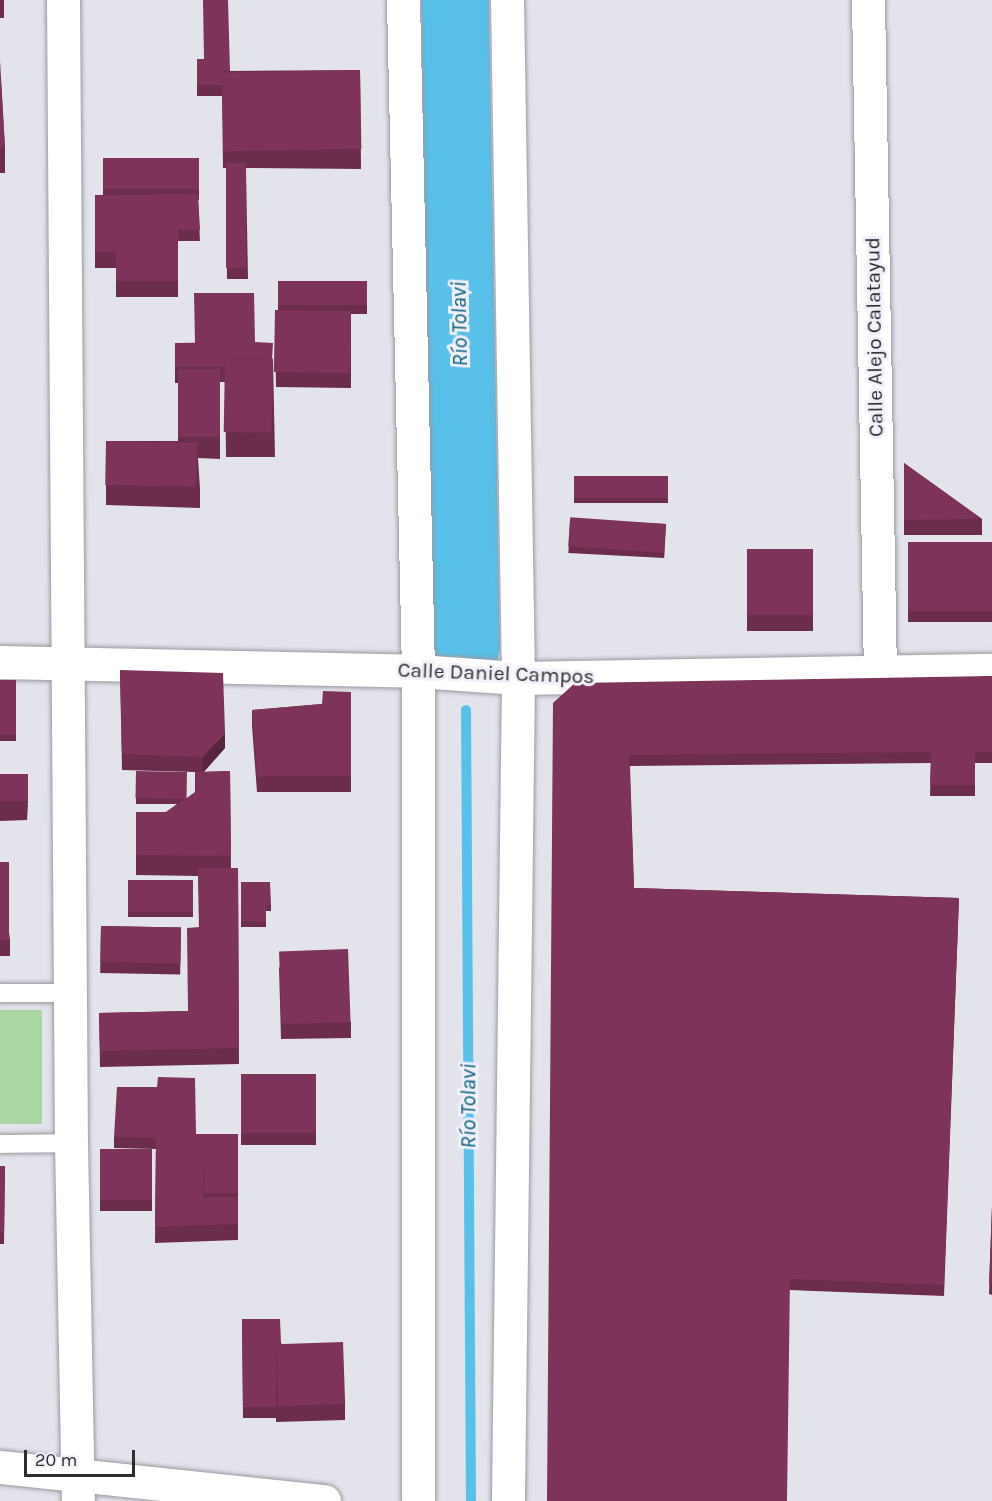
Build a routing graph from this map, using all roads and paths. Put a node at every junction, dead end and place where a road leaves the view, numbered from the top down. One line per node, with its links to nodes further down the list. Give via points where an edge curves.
1 (63, 0): 6 (street)
2 (404, 0): 8 (street)
3 (507, 0): 10 (street)
4 (868, 0): 9 (street, Calle Alejo Calatayud)
5 (0, 662): 6 (street, Calle Daniel Campos)
6 (69, 663): 8 (street, Calle Daniel Campos); 12 (street)
7 (992, 670): 9 (street, Calle Daniel Campos)
8 (418, 671): 10 (street, Calle Daniel Campos); 18 (street)
9 (880, 673): 10 (street, Calle Daniel Campos)
10 (518, 678): 19 (street)
11 (0, 993): 12 (lane)
12 (70, 993): 13 (street)
13 (70, 1143): 14 (lane); 16 (street)
14 (0, 1144)
15 (0, 1467): 16 (street)
16 (78, 1488): 17 (street)
17 (324, 1501)
18 (418, 1501)
19 (508, 1501)

